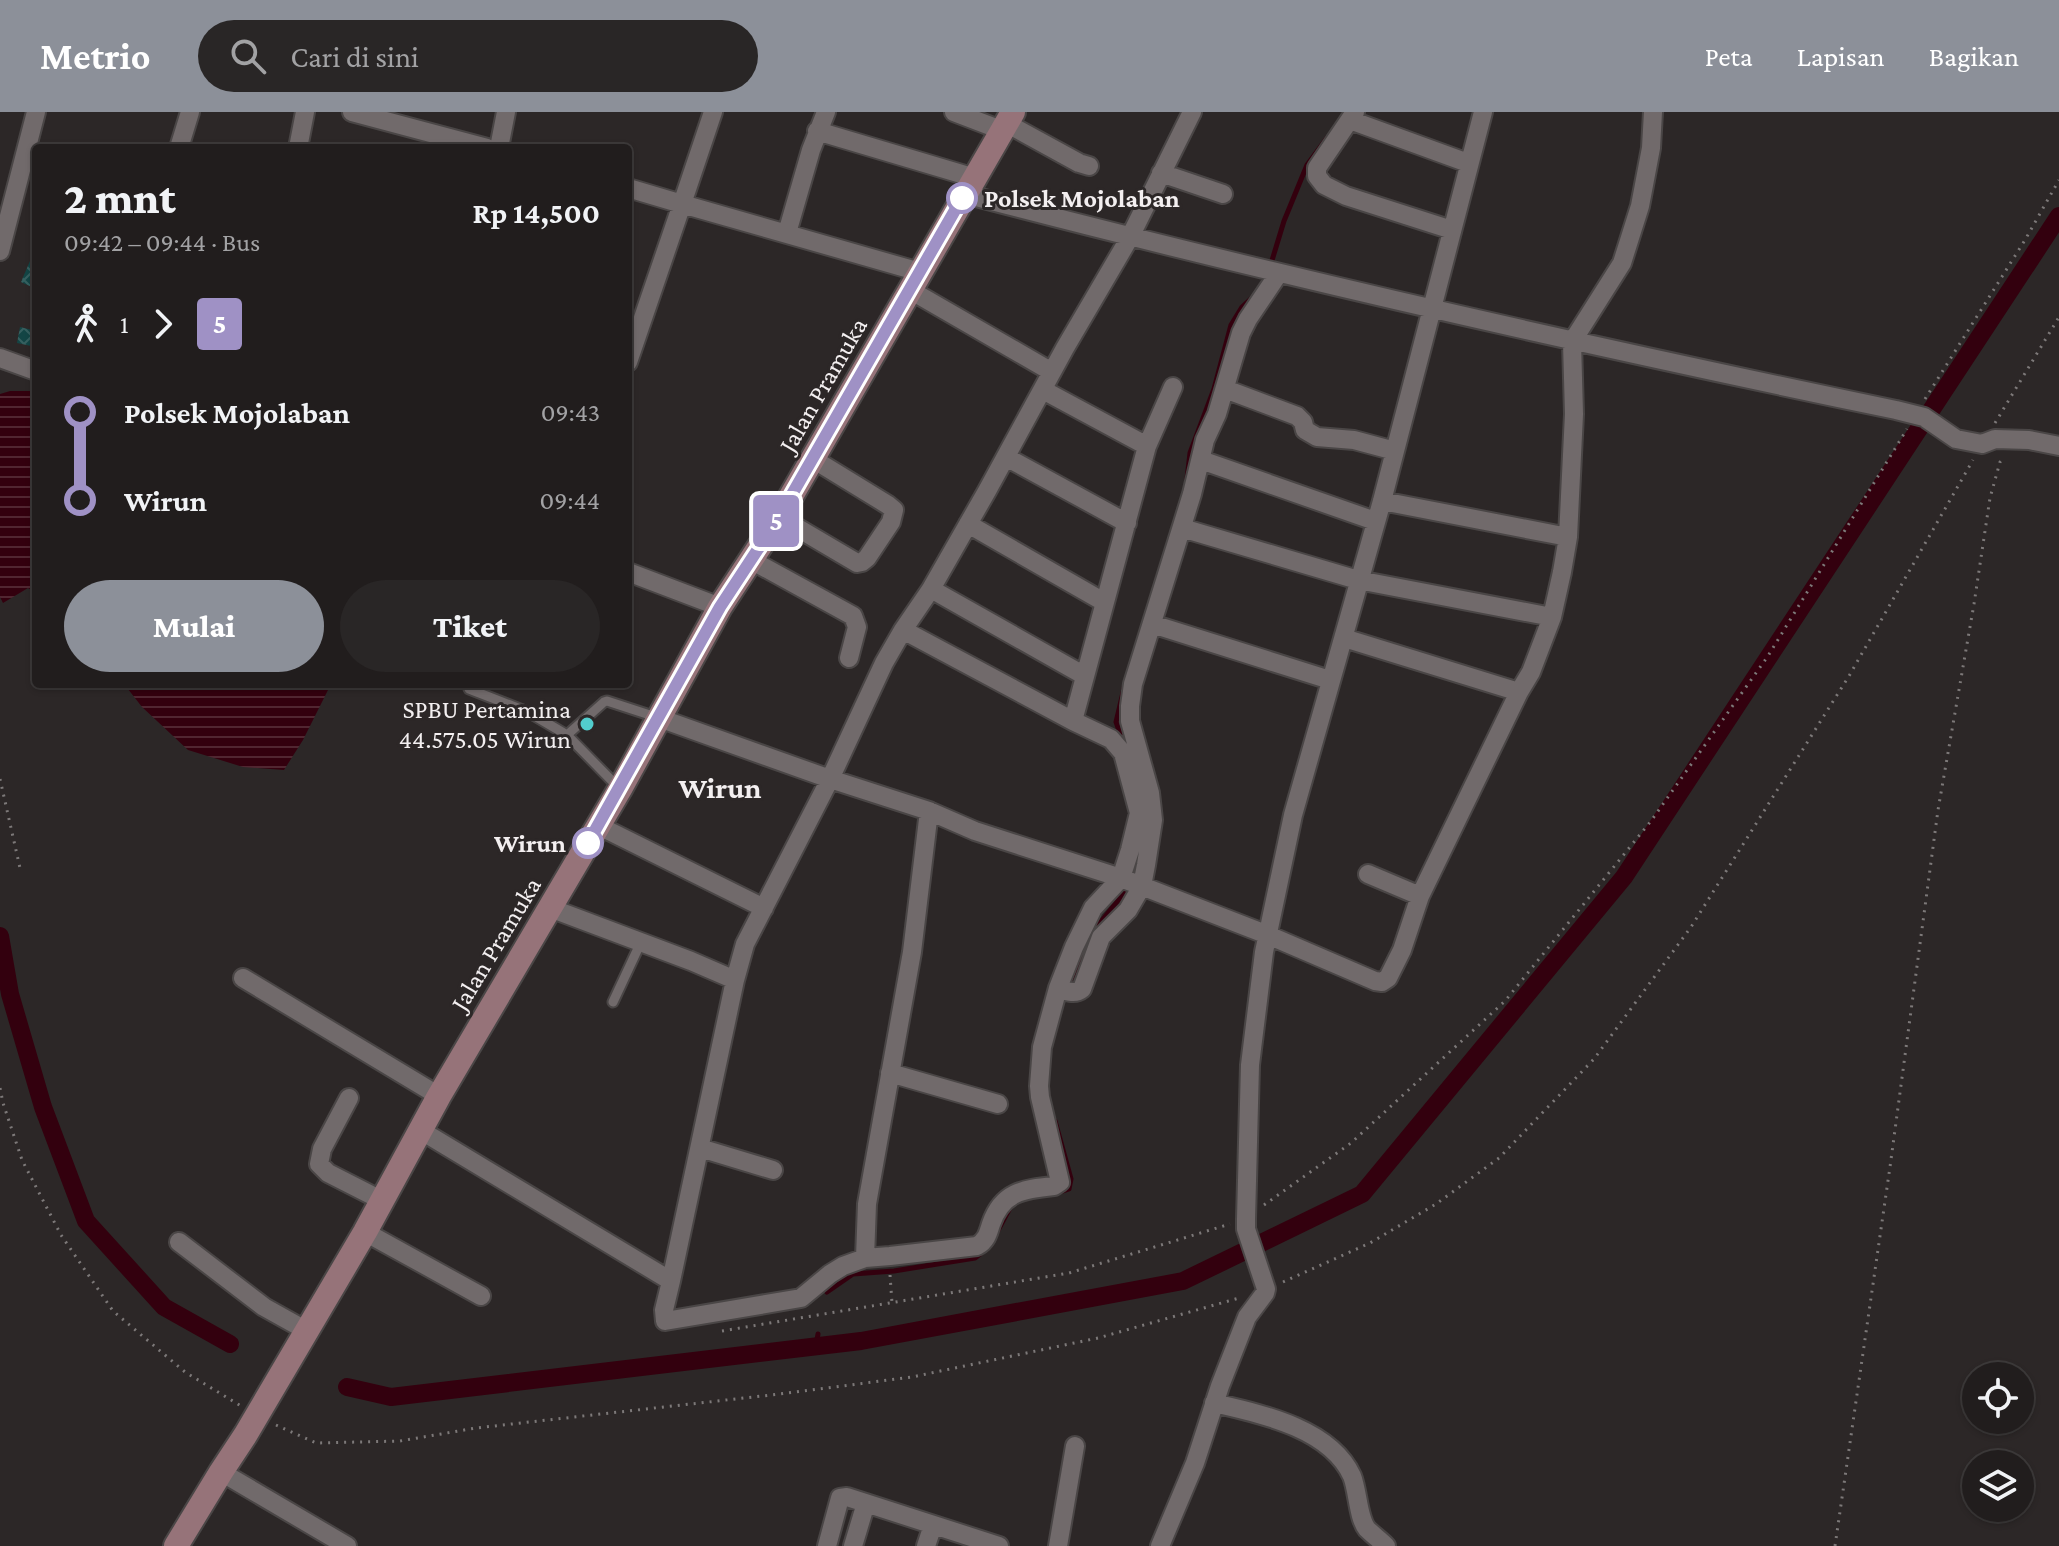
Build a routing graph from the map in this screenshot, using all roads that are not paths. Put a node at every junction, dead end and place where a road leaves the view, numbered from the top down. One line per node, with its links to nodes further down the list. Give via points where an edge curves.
1 (36, 112): 15 (street)
2 (190, 112): 16 (street)
3 (305, 112): 17 (street)
4 (352, 112): 18 (street)
5 (506, 112): 19 (street)
6 (713, 112): 27 (street)
7 (826, 112): 14 (street)
8 (954, 112): 13 (street)
9 (1192, 112): 23 (street)
10 (1483, 112): 20 (street)
11 (1653, 112): 35 (street, via 1640,206 1622,263)
12 (1352, 116): 20 (street); 28 (street, via 1317,168 1324,185)
13 (1006, 122): 22 (street); 24 (main road, Jalan Pramuka)
14 (817, 131): 24 (street); 29 (street)
15 (32, 144)
16 (180, 144)
17 (299, 144)
18 (472, 144)
19 (500, 144)
20 (1468, 163): 28 (street)
21 (30, 164): 31 (street)
22 (1089, 166)
23 (1161, 173): 26 (street); 30 (street)
24 (970, 186): 30 (street); 33 (main road, Jalan Pramuka)
25 (632, 189): 27 (street)
26 (1223, 194)
27 (682, 204): 29 (street); 36 (street)
28 (1452, 230): 34 (street)
29 (787, 233): 33 (street)
30 (1130, 237): 32 (street); 39 (street)
31 (0, 251)
32 (1272, 272): 34 (street); 41 (street, via 1241,333)
33 (915, 281): 39 (street); 47 (main road, Jalan Pramuka)
34 (1433, 310): 35 (street); 45 (street)
35 (1572, 342): 44 (street, via 1896,410 1919,416 1956,439); 55 (street)
36 (632, 350)
37 (0, 358): 38 (street)
38 (32, 370)
39 (1052, 372): 42 (street)
40 (1173, 387): 43 (street)
41 (1225, 389): 45 (street, via 1297,416 1317,437); 48 (street)
42 (1043, 390): 43 (street); 46 (street)
43 (1147, 446): 52 (street)
44 (2059, 446)
45 (1395, 451): 49 (street)
46 (1006, 457): 52 (street); 53 (street)
47 (813, 459): 50 (main road, Jalan Pramuka); 50 (street, via 888,505 894,510 891,522 867,558 857,563)
48 (1201, 460): 51 (street); 54 (street)
49 (1382, 501): 51 (street); 55 (street)
50 (779, 517): 56 (main road, Jalan Pramuka)
51 (1375, 521): 58 (street)
52 (1127, 523): 60 (street)
53 (968, 524): 59 (street); 60 (street)
54 (1182, 528): 58 (street); 63 (street)
55 (1568, 537): 62 (street)
56 (751, 560): 61 (main road, Jalan Pramuka); 66 (street, via 853,616 857,627)
57 (632, 574): 61 (street)
58 (1358, 580): 62 (street); 65 (street)
59 (931, 589): 64 (street); 67 (street)
60 (1104, 602): 67 (street)
61 (720, 607): 71 (main road, Jalan Pramuka)
62 (1552, 617): 70 (street)
63 (1152, 624): 68 (street); 79 (street, via 1133,684 1130,721 1153,820)
64 (903, 630): 72 (street); 74 (street)
65 (1344, 638): 68 (street); 70 (street)
66 (849, 658)
67 (1085, 676): 72 (street)
68 (1330, 680): 83 (street, via 1293,815)
69 (469, 689): 73 (lane, via 528,712)
70 (1519, 692): 80 (street)
71 (659, 718): 73 (lane, via 607,701); 74 (street); 75 (main road, Jalan Pramuka)
72 (1073, 721): 79 (street, via 1111,739 1123,753 1139,813 1130,850)
73 (567, 735): 75 (lane)
74 (830, 779): 76 (street); 82 (street)
75 (620, 789): 77 (main road, Jalan Pramuka)
76 (929, 811): 79 (street); 89 (street)
77 (599, 826): 81 (main road, Jalan Pramuka); 82 (street)
78 (1368, 874): 80 (street)
79 (1131, 882): 83 (street); 87 (street, via 1093,908 1074,947); 87 (street, via 1128,910 1101,937 1082,989)
80 (1420, 896): 83 (street, via 1402,950 1382,982)
81 (550, 908): 84 (street); 90 (main road, Jalan Pramuka)
82 (764, 908): 86 (street, via 745,944)
83 (1268, 935): 103 (street, via 1250,1065 1246,1224 1264,1283)
84 (641, 942): 86 (street); 88 (lane)
85 (243, 978): 90 (street)
86 (735, 980): 94 (street)
87 (1063, 990): 99 (street, via 1042,1047 1039,1086 1060,1182 1012,1194 977,1246)
88 (613, 1002)
89 (890, 1073): 92 (street); 99 (street, via 867,1204)
90 (439, 1096): 93 (main road, Jalan Pramuka)
91 (349, 1098): 96 (street, via 319,1164)
92 (998, 1104)
93 (420, 1130): 96 (main road, Jalan Pramuka); 100 (street)
94 (700, 1148): 95 (street); 100 (street)
95 (773, 1170)
96 (381, 1200): 97 (main road, Jalan Pramuka)
97 (365, 1232): 101 (street); 102 (main road, Jalan Pramuka)
98 (179, 1242): 102 (street)
99 (865, 1258): 100 (street, via 830,1274 801,1298 665,1321)
100 (671, 1281)
101 (481, 1296)
102 (301, 1340): 105 (main road, Jalan Pramuka)
103 (1214, 1403): 108 (street, via 1291,1425 1337,1453 1352,1477); 116 (street)
104 (1075, 1446): 115 (street)
105 (221, 1472): 109 (main road, Jalan Pramuka); 110 (street)
106 (866, 1503): 107 (street); 111 (street, via 840,1498); 112 (street)
107 (933, 1525): 113 (street); 114 (street)
108 (1368, 1539): 117 (street)
109 (176, 1546)
110 (347, 1546)
111 (827, 1546)
112 (853, 1546)
113 (926, 1546)
114 (999, 1546)
115 (1058, 1546)
116 (1160, 1546)
117 (1386, 1546)

